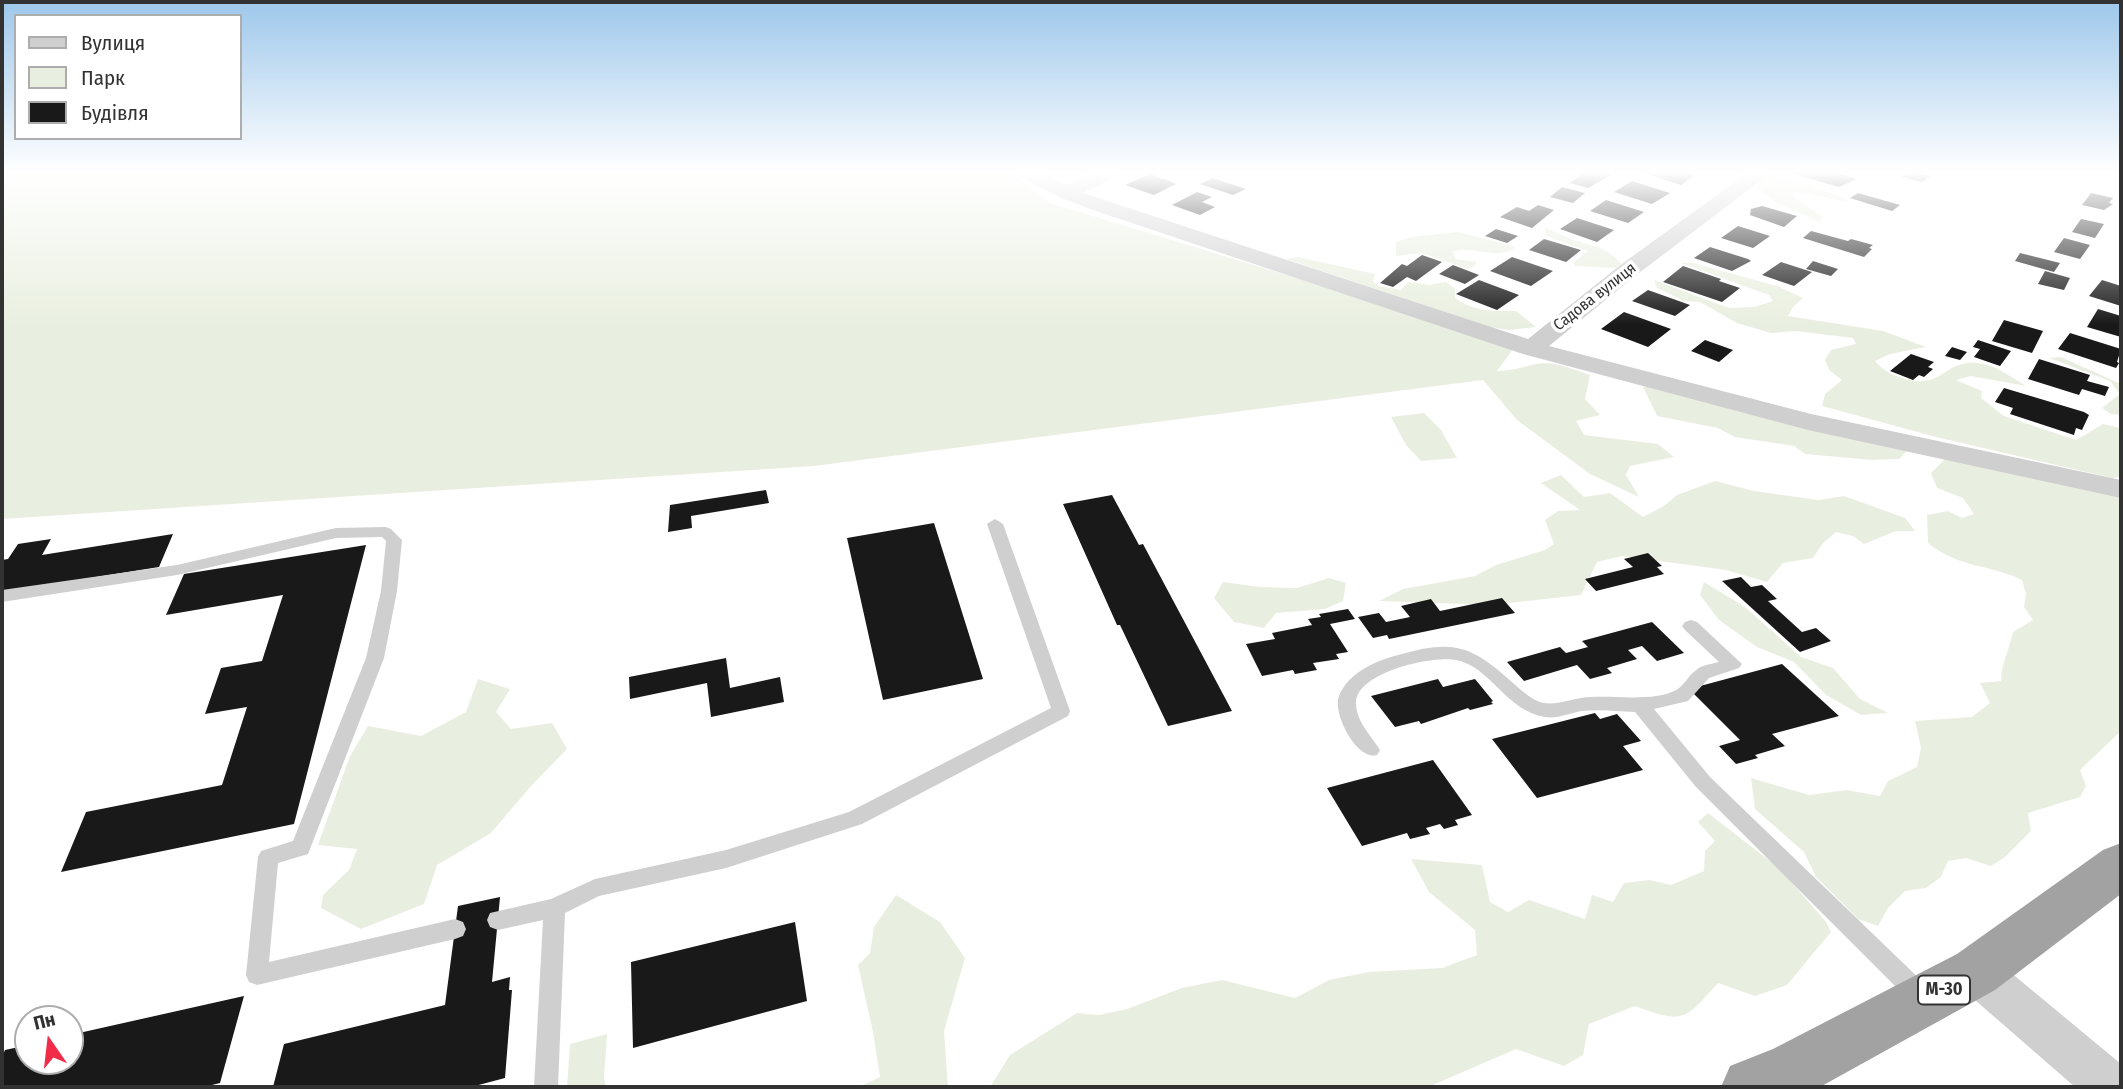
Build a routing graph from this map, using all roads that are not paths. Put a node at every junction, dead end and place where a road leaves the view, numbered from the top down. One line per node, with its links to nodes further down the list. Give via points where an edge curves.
1 (1150, 223): 3 (street)
2 (1693, 223): 3 (street, Садова вулиця)
3 (1532, 349): 4 (street, via 1808,422)
4 (2121, 489)
5 (995, 524): 11 (lane, via 1061,711 855,818 726,859 595,888)
6 (2, 596): 13 (lane, via 177,570 337,533 386,532 394,540 390,591 375,658 301,848 268,857 257,975)
7 (1691, 626): 8 (lane, via 1733,664 1703,673 1682,696)
8 (1640, 705): 9 (lane, via 1585,704 1545,710 1517,698 1461,654 1427,654 1390,664 1356,681 1347,699 1348,716); 15 (lane, via 1703,782)
9 (1370, 750)
10 (2121, 865): 14 (highway, М-30)
11 (554, 908): 12 (lane); 16 (lane)
12 (498, 920)
13 (455, 929)
14 (1976, 972): 15 (highway, М-30); 18 (street)
15 (1926, 1000): 17 (highway, М-30, via 1788,1073)
16 (546, 1087)
17 (1751, 1087)
18 (2111, 1087)

